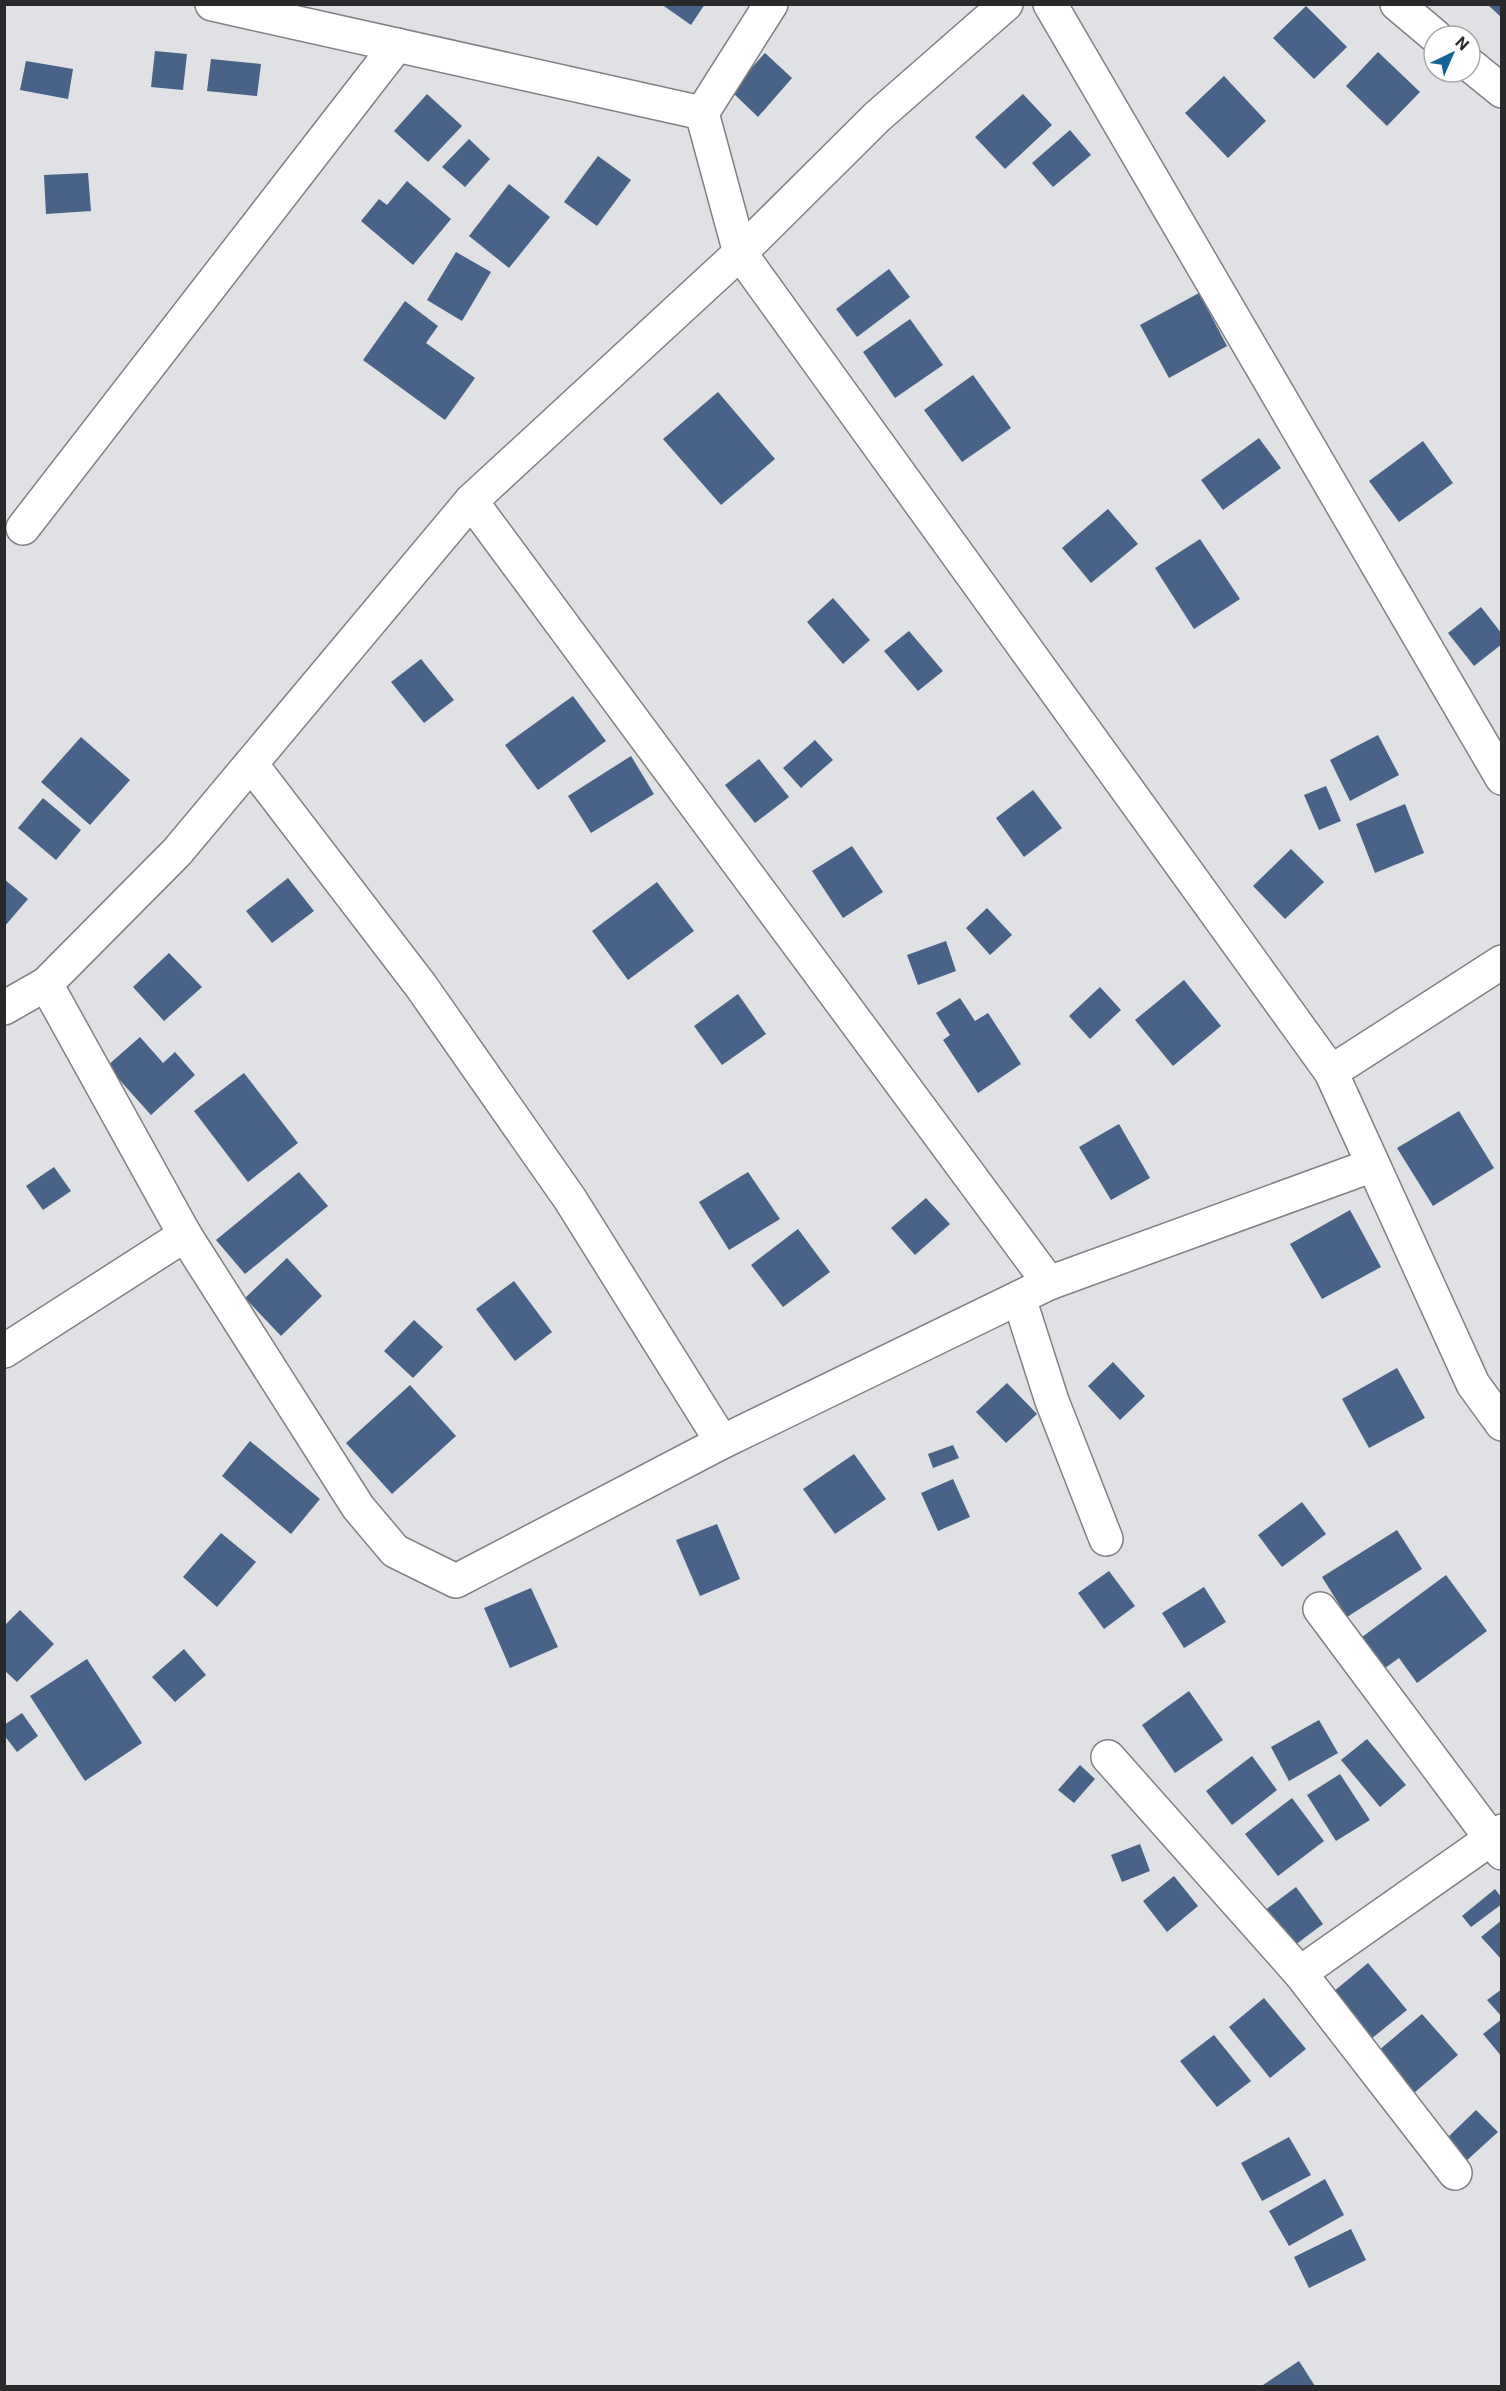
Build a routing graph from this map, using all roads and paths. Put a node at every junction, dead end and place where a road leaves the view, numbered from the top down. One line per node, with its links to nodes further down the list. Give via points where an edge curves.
1 (213, 4): 7 (street)
2 (771, 4): 10 (street)
3 (1005, 4): 11 (street, via 877,117)
4 (1050, 4): 15 (street)
5 (1396, 4): 6 (street)
6 (1422, 25)
7 (396, 45): 10 (street); 13 (street)
8 (1482, 75): 9 (street)
9 (1502, 91)
10 (702, 112): 11 (street)
11 (740, 253): 12 (street); 19 (street)
12 (471, 501): 14 (street); 22 (street)
13 (23, 528)
14 (251, 764): 17 (street, via 177,852); 26 (street, via 421,986 570,1198)
15 (1502, 778)
16 (1502, 962): 19 (street)
17 (46, 984): 18 (street); 21 (street)
18 (4, 1008)
19 (1331, 1072): 20 (street)
20 (1373, 1165): 22 (street); 25 (street, via 1473,1384)
21 (185, 1235): 24 (street); 26 (street, via 358,1507 396,1551 456,1581)
22 (1049, 1283): 23 (street)
23 (1019, 1298): 26 (street); 27 (street, via 1052,1401)
24 (4, 1351)
25 (1502, 1424)
26 (722, 1442)
27 (1106, 1539)
28 (1320, 1609): 30 (street)
29 (1108, 1757): 31 (street)
30 (1498, 1841): 31 (street)
31 (1300, 1973): 32 (street)
32 (1455, 2173)

